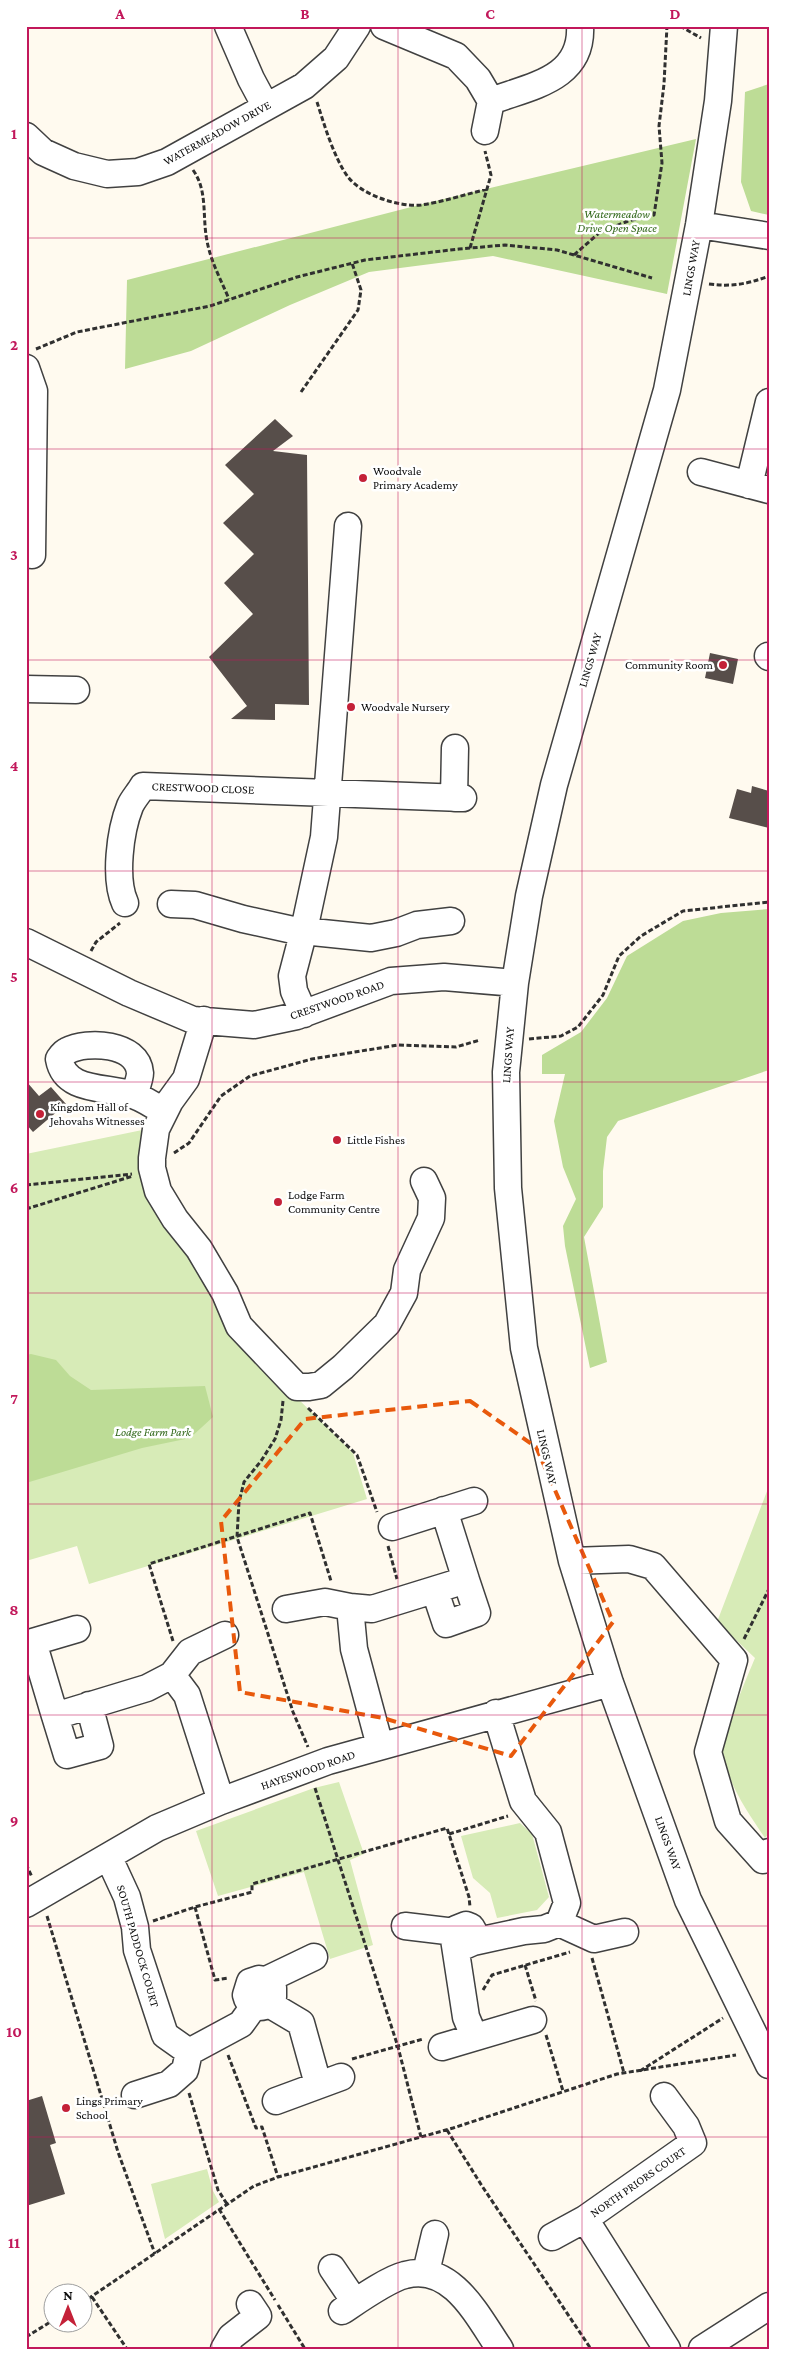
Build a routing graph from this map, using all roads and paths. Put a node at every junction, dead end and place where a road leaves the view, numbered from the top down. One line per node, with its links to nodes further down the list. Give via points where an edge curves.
1 (228, 26): 9 (street)
2 (357, 26): 7 (street, WATERMEADOW DRIVE, via 336,58)
3 (384, 26): 8 (street, via 456,56 478,79)
4 (580, 26): 8 (street, via 573,60 553,78)
5 (666, 26): 17 (path, via 659,126 662,163 654,215 598,233)
6 (724, 26): 14 (street, LINGS WAY, via 718,101)
7 (311, 80): 9 (street, WATERMEADOW DRIVE); 13 (path, via 337,156 348,177 363,190 393,203 419,205)
8 (491, 101): 10 (street)
9 (266, 107): 12 (street, WATERMEADOW DRIVE)
10 (484, 130): 13 (path, via 483,145 491,175)
11 (26, 136): 12 (street, WATERMEADOW DRIVE, via 43,152 74,166 107,174 138,172)
12 (182, 154): 22 (path, via 201,182 206,240)
13 (488, 188): 16 (path)
14 (699, 225): 15 (street); 41 (street, LINGS WAY, via 667,390 554,785)
15 (769, 236)
16 (470, 248): 17 (path, via 504,245 557,250); 18 (path)
17 (574, 255): 20 (path)
18 (352, 263): 22 (path); 24 (path, via 361,290 358,310)
19 (769, 276): 21 (path, via 727,287)
20 (652, 278)
21 (701, 283)
22 (229, 299): 23 (path, via 210,306 77,332)
23 (30, 359): 29 (street, via 34,391)
24 (301, 392)
25 (768, 408): 27 (street)
26 (701, 472): 27 (street)
27 (759, 487)
28 (348, 526): 33 (street)
29 (32, 555)
30 (26, 690): 31 (street)
31 (76, 690)
32 (455, 748): 33 (street, CRESTWOOD CLOSE, via 458,798)
33 (327, 793): 36 (street, CRESTWOOD CLOSE, via 143,786 131,804 124,825 119,891); 38 (street, via 324,837)
34 (769, 902): 44 (path, via 683,910 641,936 619,956 603,995 578,1027 561,1036)
35 (171, 904): 38 (street, via 195,905 243,919)
36 (123, 912): 40 (path, via 96,942)
37 (451, 921): 38 (street, via 416,925 371,938)
38 (304, 930): 42 (street, via 292,976 294,991)
39 (30, 952): 40 (street, CRESTWOOD ROAD)
40 (80, 969): 43 (street, CRESTWOOD ROAD, via 193,1020)
41 (515, 983): 42 (street, CRESTWOOD ROAD, via 444,978 391,982); 55 (street, LINGS WAY, via 506,1072 508,1188 516,1278 524,1348)
42 (304, 1014): 43 (street, CRESTWOOD ROAD, via 254,1025)
43 (204, 1020): 47 (street, via 186,1079)
44 (527, 1039)
45 (480, 1040): 48 (path, via 456,1047 398,1045 312,1059 250,1076 221,1096 189,1142)
46 (134, 1095): 47 (street)
47 (164, 1112): 48 (street, via 156,1129)
48 (149, 1170): 49 (street, via 175,1219 199,1249 225,1293 240,1326 297,1387 309,1388 321,1385 387,1324 404,1293 407,1270 431,1218 432,1198); 50 (path); 51 (path)
49 (424, 1182)
50 (26, 1185)
51 (26, 1209)
52 (474, 1501): 53 (street)
53 (444, 1510): 54 (street); 56 (street)
54 (392, 1527)
55 (572, 1561): 65 (street, via 629,1559 653,1566); 67 (street, LINGS WAY)
56 (466, 1580): 58 (street); 58 (street, via 477,1613 469,1616 446,1624)
57 (769, 1589): 59 (path)
58 (435, 1591): 60 (street, via 372,1608)
59 (766, 1598): 65 (path)
60 (344, 1606): 61 (street, via 312,1603); 66 (path, via 310,1513 149,1564); 71 (street)
61 (286, 1609)
62 (77, 1629): 64 (street)
63 (225, 1635): 66 (street, via 190,1652)
64 (30, 1643): 70 (street)
65 (734, 1660): 75 (street, via 708,1752 728,1821 763,1860)
66 (176, 1670): 68 (street, via 147,1688); 72 (street, via 187,1694)
67 (610, 1683): 69 (street, HAYESWOOD ROAD); 88 (street, LINGS WAY, via 688,1900)
68 (89, 1706): 70 (street); 70 (street, via 100,1746 57,1758)
69 (496, 1713): 71 (street, HAYESWOOD ROAD); 73 (street, via 523,1801)
70 (55, 1716)
71 (380, 1746): 72 (street, HAYESWOOD ROAD)
72 (221, 1801): 76 (street, HAYESWOOD ROAD, via 157,1828)
73 (530, 1810): 74 (path); 80 (street, via 548,1832 567,1903)
74 (449, 1834): 79 (path, via 447,1828 252,1884 252,1892); 84 (path, via 470,1897)
75 (769, 1852)
76 (109, 1858): 78 (street, HAYESWOOD ROAD); 82 (street, SOUTH PADDOCK COURT)
77 (26, 1864): 78 (path)
78 (34, 1900): 108 (path)
79 (194, 1907): 82 (path); 87 (path, via 215,1980 240,1976)
80 (559, 1923): 84 (street, via 544,1929); 85 (street)
81 (405, 1926): 84 (street)
82 (135, 1927): 94 (street, SOUTH PADDOCK COURT, via 137,1950 166,2035)
83 (625, 1932): 85 (street, via 594,1939)
84 (463, 1935): 91 (street, via 466,2016)
85 (586, 1936): 97 (path)
86 (314, 1957): 87 (street)
87 (260, 1993): 90 (street, via 241,2024); 100 (street, via 302,2023 330,2081)
88 (740, 2007): 95 (street, LINGS WAY); 96 (path)
89 (533, 2020): 91 (street)
90 (220, 2036): 94 (street); 102 (path, via 256,2128 262,2127)
91 (474, 2036): 92 (street)
92 (442, 2046)
93 (736, 2056): 96 (path)
94 (187, 2061): 98 (street, via 168,2084); 103 (path, via 188,2088 218,2190)
95 (769, 2065)
96 (639, 2071): 97 (path)
97 (624, 2073): 101 (path)
98 (135, 2095)
99 (664, 2096): 105 (street, NORTH PRIORS COURT, via 686,2126 693,2143)
100 (276, 2101)
101 (447, 2130): 102 (path); 120 (path)
102 (278, 2177): 103 (path, via 254,2186)
103 (227, 2204): 104 (path)
104 (219, 2209): 108 (path); 118 (path)
105 (585, 2219): 107 (street, NORTH PRIORS COURT); 121 (street, NORTH PRIORS COURT)
106 (435, 2234): 110 (street)
107 (552, 2237)
108 (154, 2254): 111 (path)
109 (332, 2268): 110 (street, via 349,2307 404,2275)
110 (426, 2272): 119 (street, via 447,2281 465,2298)
111 (92, 2297): 116 (path)
112 (250, 2304): 117 (street, via 258,2316 231,2337)
113 (767, 2312): 122 (street)
114 (42, 2327): 115 (path)
115 (26, 2337)
116 (127, 2349)
117 (224, 2349)
118 (305, 2349)
119 (500, 2349)
120 (591, 2349)
121 (667, 2349)
122 (702, 2349)

